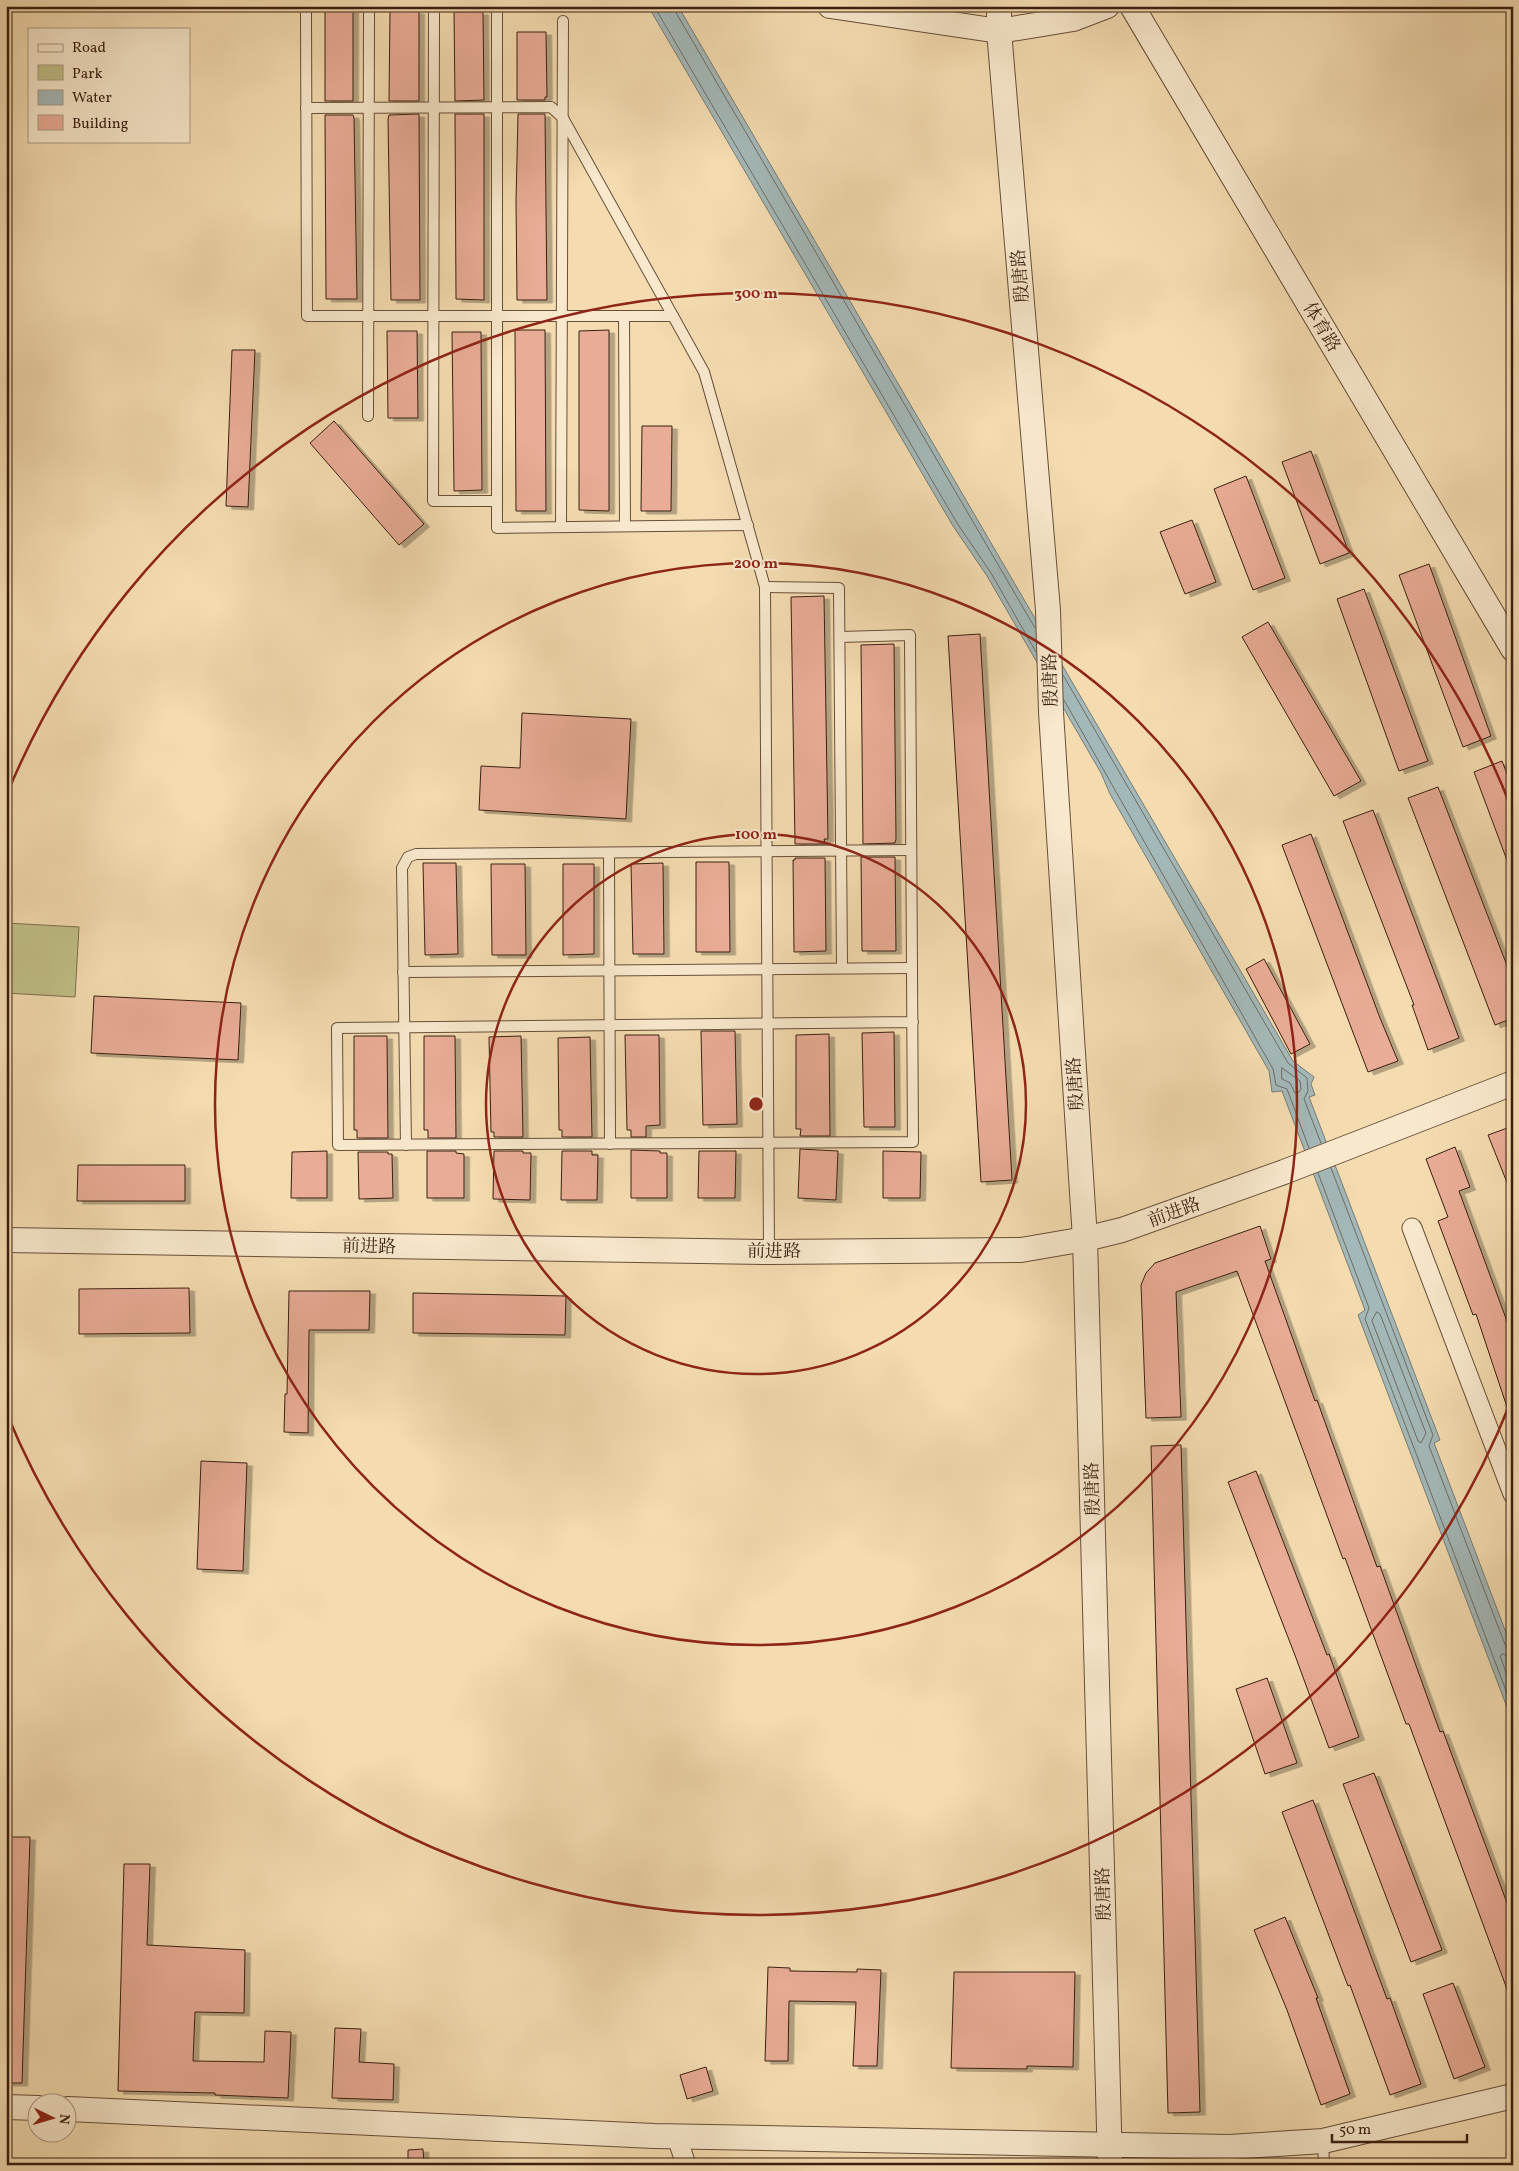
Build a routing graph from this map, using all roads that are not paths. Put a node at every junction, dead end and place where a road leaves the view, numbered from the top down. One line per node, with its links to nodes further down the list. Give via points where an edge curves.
1 (830, 6): 10 (street)
2 (999, 6): 10 (street, 殷唐路)
3 (1107, 6): 10 (street, via 1073,18)
4 (1132, 6): 29 (street, 体育路)
5 (306, 10): 12 (lane)
6 (497, 11): 11 (lane)
7 (370, 13): 13 (lane)
8 (434, 14): 14 (lane)
9 (563, 21): 15 (lane)
10 (999, 31): 48 (street, 殷唐路, via 1048,610)
11 (497, 107): 14 (lane); 15 (lane, via 551,107); 18 (lane)
12 (306, 108): 13 (lane); 16 (lane, via 308,316)
13 (369, 108): 14 (lane); 16 (lane)
14 (434, 108): 17 (lane)
15 (562, 118): 19 (lane); 21 (lane)
16 (369, 316): 17 (lane); 22 (lane)
17 (433, 316): 18 (lane); 23 (lane, via 433,501)
18 (497, 316): 19 (lane); 23 (lane)
19 (561, 316): 20 (lane); 26 (lane)
20 (624, 316): 21 (lane); 24 (lane)
21 (673, 316): 25 (lane, via 704,372)
22 (368, 416)
23 (497, 501): 26 (lane, via 497,528)
24 (625, 526): 25 (lane); 26 (lane)
25 (748, 526): 27 (lane)
26 (561, 527)
27 (765, 587): 28 (lane, via 839,588); 32 (lane)
28 (840, 637): 30 (lane, via 910,635); 31 (lane)
29 (1513, 649)
30 (912, 850): 31 (lane); 36 (lane)
31 (842, 851): 32 (lane); 35 (lane)
32 (766, 852): 33 (lane); 34 (lane)
33 (609, 853): 37 (lane); 38 (lane, via 416,854 408,858 402,868)
34 (767, 968): 35 (lane); 37 (lane); 40 (lane)
35 (842, 968): 36 (lane)
36 (912, 968): 39 (lane)
37 (610, 970): 38 (lane); 41 (lane)
38 (403, 972): 42 (lane)
39 (913, 1022): 40 (lane); 44 (lane, via 913,1142)
40 (767, 1024): 41 (lane); 44 (lane)
41 (610, 1025): 42 (lane); 45 (lane)
42 (404, 1027): 46 (lane); 46 (lane, via 337,1028 338,1145)
43 (1513, 1082): 48 (street, 前进路, via 1284,1172 1122,1230)
44 (768, 1143): 45 (lane); 50 (lane)
45 (610, 1144): 46 (lane)
46 (406, 1145)
47 (1412, 1228): 51 (street)
48 (1085, 1239): 50 (street, 前进路, via 1022,1250); 58 (street, 殷唐路)
49 (6, 1240): 50 (street, 前进路)
50 (769, 1252)
51 (1513, 1494)
52 (1513, 2096): 57 (street)
53 (6, 2106): 54 (street)
54 (28, 2107)
55 (78, 2109): 56 (street)
56 (677, 2137): 58 (street); 59 (street)
57 (1322, 2140): 58 (street); 60 (lane)
58 (1110, 2154)
59 (686, 2165)
60 (1324, 2165)

